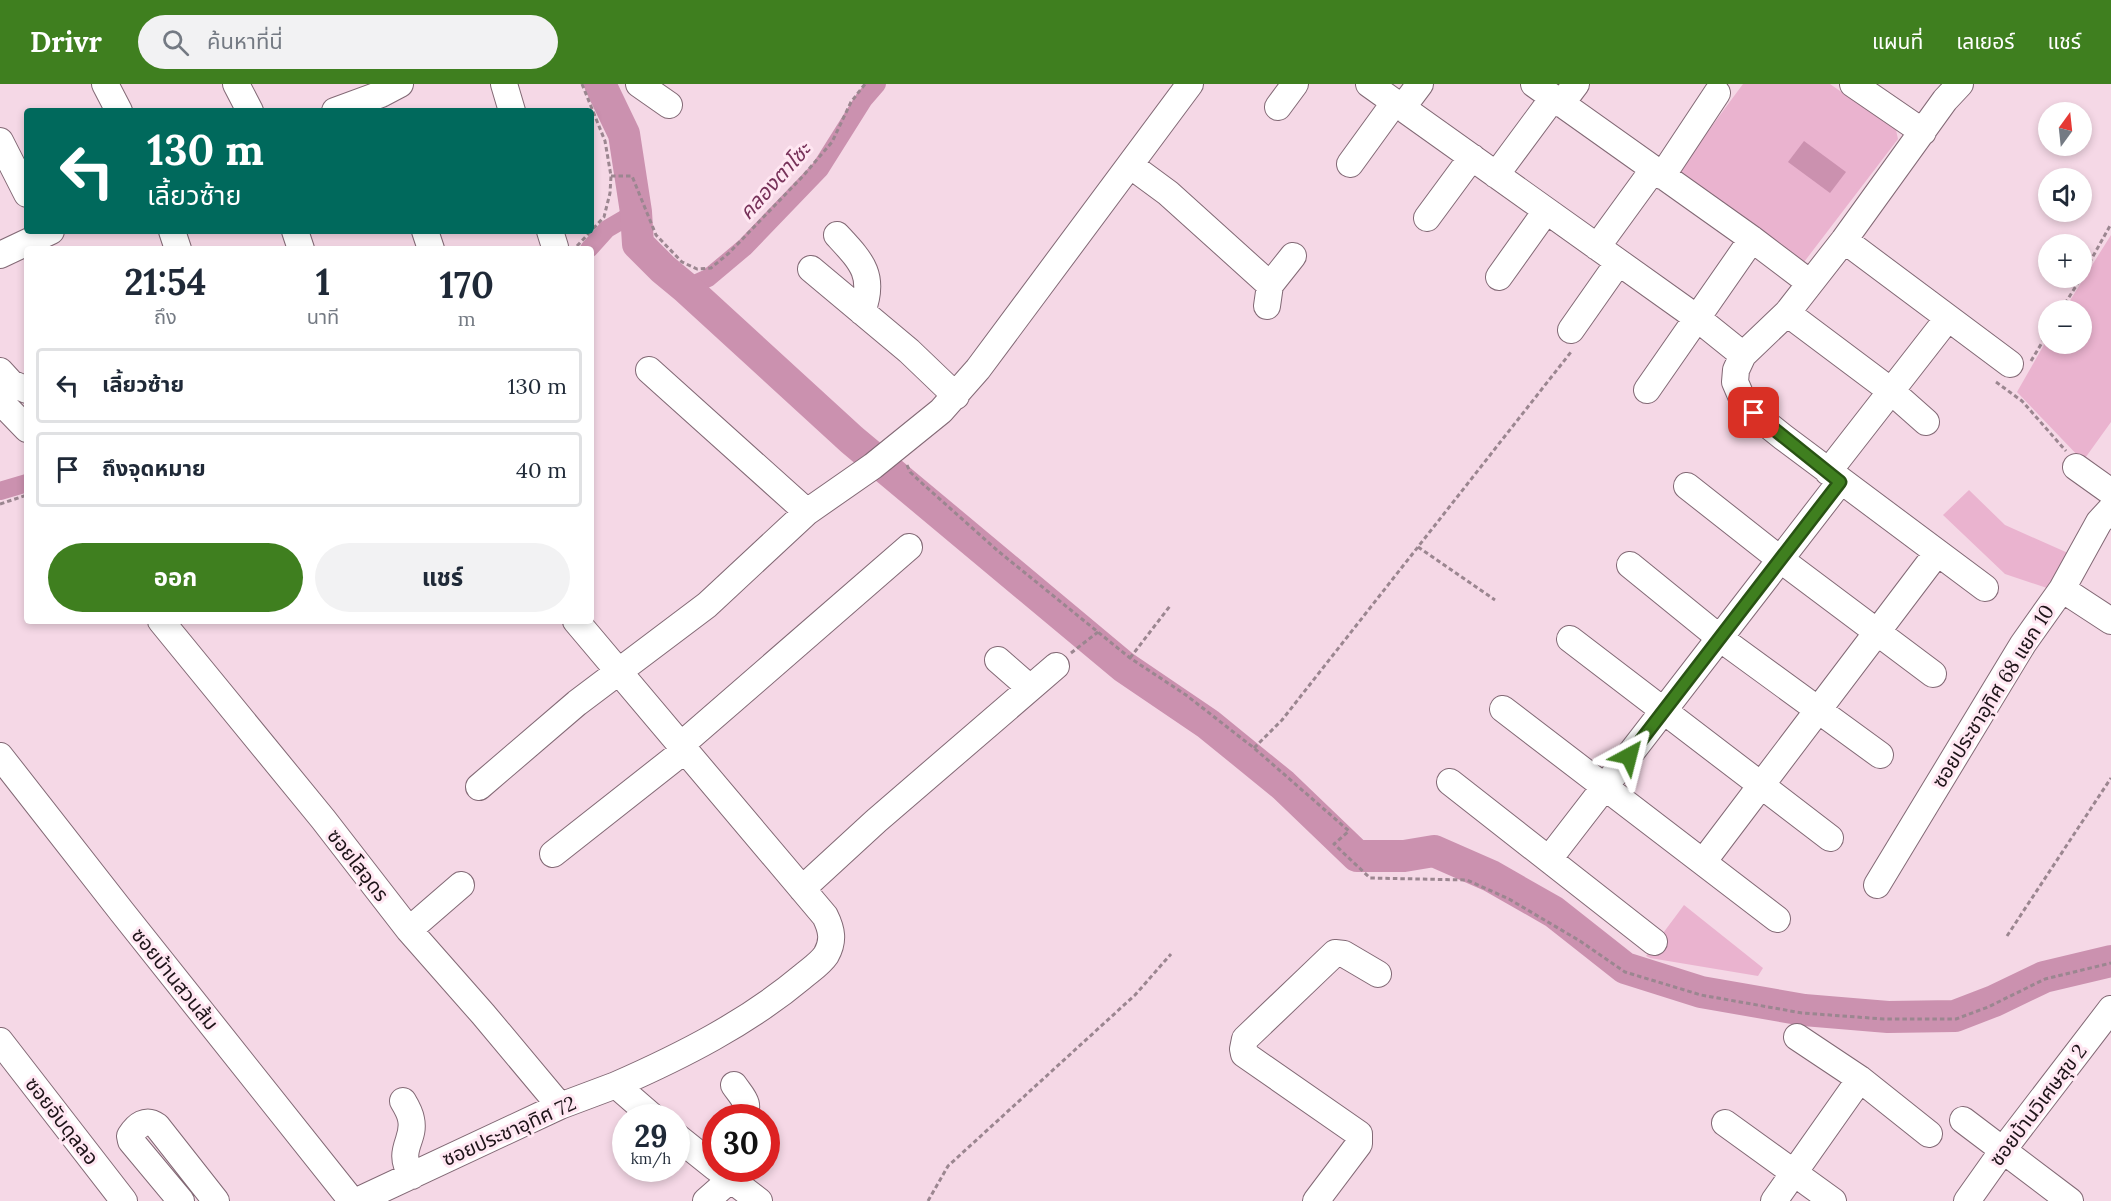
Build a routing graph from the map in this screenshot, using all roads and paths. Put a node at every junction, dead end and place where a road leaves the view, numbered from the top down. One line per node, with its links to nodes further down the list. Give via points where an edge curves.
1 (105, 84): 19 (street)
2 (236, 84): 20 (street)
3 (504, 84): 22 (street)
4 (582, 84): 23 (path)
5 (639, 84): 16 (street)
6 (865, 84): 32 (path, via 831,142 810,168 711,268 697,269 682,262 656,235 630,175)
7 (1190, 84): 29 (street)
8 (1295, 84): 18 (street)
9 (1369, 84): 17 (street)
10 (1420, 84): 17 (street)
11 (1853, 84): 25 (street)
12 (1712, 87): 30 (street)
13 (1951, 90): 25 (street)
14 (1556, 92): 30 (street); 31 (street)
15 (385, 93): 21 (street)
16 (669, 105)
17 (1398, 105): 27 (street); 28 (street)
18 (1278, 107)
19 (117, 108)
20 (248, 108)
21 (343, 108)
22 (511, 108)
23 (592, 108)
24 (594, 114): 32 (path)
25 (1923, 132): 42 (street)
26 (0, 141): 33 (street)
27 (1472, 157): 31 (street); 35 (street)
28 (1350, 164)
29 (1130, 165): 46 (street, via 1168,193 1268,295); 64 (street)
30 (1657, 173): 41 (street); 44 (street)
31 (1496, 175): 34 (street)
32 (613, 176): 37 (path, via 604,217)
33 (24, 188)
34 (1546, 211): 44 (street); 50 (street)
35 (1426, 218)
36 (2111, 224): 47 (path)
37 (594, 228)
38 (582, 234): 43 (path)
39 (837, 235): 52 (street, via 867,274 869,287)
40 (49, 236): 45 (street)
41 (1752, 239): 51 (street); 54 (street)
42 (1844, 240): 51 (street); 55 (street)
43 (559, 242)
44 (1597, 247): 48 (street)
45 (0, 255)
46 (1293, 256)
47 (2092, 258)
48 (1618, 263): 54 (street); 56 (street)
49 (811, 269): 52 (street)
50 (1499, 277)
51 (1810, 284): 53 (street)
52 (862, 312): 64 (street)
53 (1787, 313): 57 (street); 63 (street)
54 (1697, 318): 57 (street); 62 (street)
55 (1948, 318): 60 (street); 63 (street)
56 (1571, 341): 78 (path)
57 (1743, 355): 70 (street, via 1735,382 1741,396 1754,413)
58 (649, 370): 76 (street)
59 (0, 371): 61 (street, via 11,383)
60 (2000, 371): 68 (path)
61 (24, 389)
62 (1647, 390)
63 (1891, 391): 66 (street); 70 (street)
64 (956, 396): 76 (street, via 881,459)
65 (0, 401): 67 (street)
66 (1926, 422)
67 (24, 426)
68 (2076, 466): 72 (street)
69 (909, 470): 89 (path, via 998,551)
70 (1834, 477): 79 (street); 80 (street)
71 (1687, 486): 80 (street)
72 (2111, 492)
73 (24, 496): 74 (path)
74 (0, 504)
75 (2111, 509): 83 (street, ซอยประชาอุทิศ 68 แยก 10, via 2099,522)
76 (807, 512): 96 (street, via 707,605)
77 (909, 547): 102 (street)
78 (1418, 547): 84 (path); 103 (path, via 1282,720)
79 (1937, 553): 82 (street); 90 (street)
80 (1781, 560): 90 (street); 92 (street)
81 (1630, 565): 92 (street)
82 (1985, 588)
83 (2062, 589): 86 (street); 116 (street, ซอยประชาอุทิศ 68 แยก 10, via 2023,644)
84 (1495, 600)
85 (1170, 606): 93 (path)
86 (2111, 621)
87 (163, 624): 119 (street, ซอยโสอุดร)
88 (579, 624): 96 (street)
89 (1098, 632): 93 (path); 95 (path)
90 (1877, 632): 97 (street); 101 (street)
91 (1570, 639): 100 (street)
92 (1721, 639): 100 (street); 101 (street)
93 (1130, 658): 103 (path)
94 (998, 660): 98 (street)
95 (1056, 666): 98 (street)
96 (620, 672): 102 (street); 110 (street, via 577,703)
97 (1933, 674)
98 (1030, 688): 117 (street)
99 (1503, 709): 109 (street)
100 (1665, 710): 108 (street); 109 (street)
101 (1818, 710): 104 (street); 108 (street)
102 (683, 748): 112 (street); 117 (street)
103 (1254, 748): 123 (path, via 1349,831 1334,844 1370,878 1467,880 1509,899 1625,972 1701,995 1802,1013 1956,1019 2045,979)
104 (1880, 755)
105 (0, 756): 143 (street, ซอยบ้านสวนส้ม, via 122,912)
106 (2111, 778): 120 (path)
107 (1450, 782): 113 (street)
108 (1761, 785): 111 (street); 114 (street)
109 (1605, 786): 113 (street); 114 (street)
110 (479, 787)
111 (1830, 838)
112 (553, 854)
113 (1549, 859): 121 (street)
114 (1703, 862): 118 (street)
115 (461, 885): 119 (street)
116 (1876, 885)
117 (802, 889): 129 (street, ซอยประชาอุทิศ 72, via 831,929 825,955 816,966 765,1007 668,1062)
118 (1777, 919)
119 (409, 930): 134 (street, ซอยโสอุดร)
120 (2007, 936)
121 (1654, 942)
122 (1171, 954): 149 (path, via 1136,995 948,1166)
123 (2111, 963)
124 (1378, 974): 150 (street, via 1344,954 1335,953 1243,1044 1244,1054 1359,1134 1359,1144)
125 (2111, 1009): 138 (street, ซอยบ้านวิเศษสุข 2)
126 (1797, 1036): 128 (street)
127 (0, 1041): 144 (street, ซอยอับดุลลอ)
128 (1860, 1079): 137 (street); 139 (street)
129 (616, 1085): 132 (street); 134 (street, ซอยประชาอุทิศ 72)
130 (734, 1085): 133 (street)
131 (403, 1101): 140 (street, via 411,1120 404,1155)
132 (638, 1104)
133 (747, 1104)
134 (560, 1106): 140 (street, ซอยประชาอุทิศ 72)
135 (1963, 1120): 138 (street)
136 (1725, 1123): 139 (street)
137 (1929, 1134)
138 (2003, 1150): 153 (street, ซอยบ้านวิเศษสุข 2); 154 (street)
139 (1795, 1172): 151 (street); 152 (street)
140 (412, 1176): 143 (street, ซอยประชาอุทิศ 72)
141 (711, 1182): 147 (street)
142 (737, 1182): 148 (street)
143 (359, 1200)
144 (124, 1201)
145 (181, 1201): 146 (street, via 131,1141 134,1129 144,1122 157,1126)
146 (216, 1201)
147 (706, 1201)
148 (759, 1201)
149 (928, 1201)
150 (1316, 1201)
151 (1774, 1201)
152 (1833, 1201)
153 (1967, 1201)
154 (2070, 1201)

